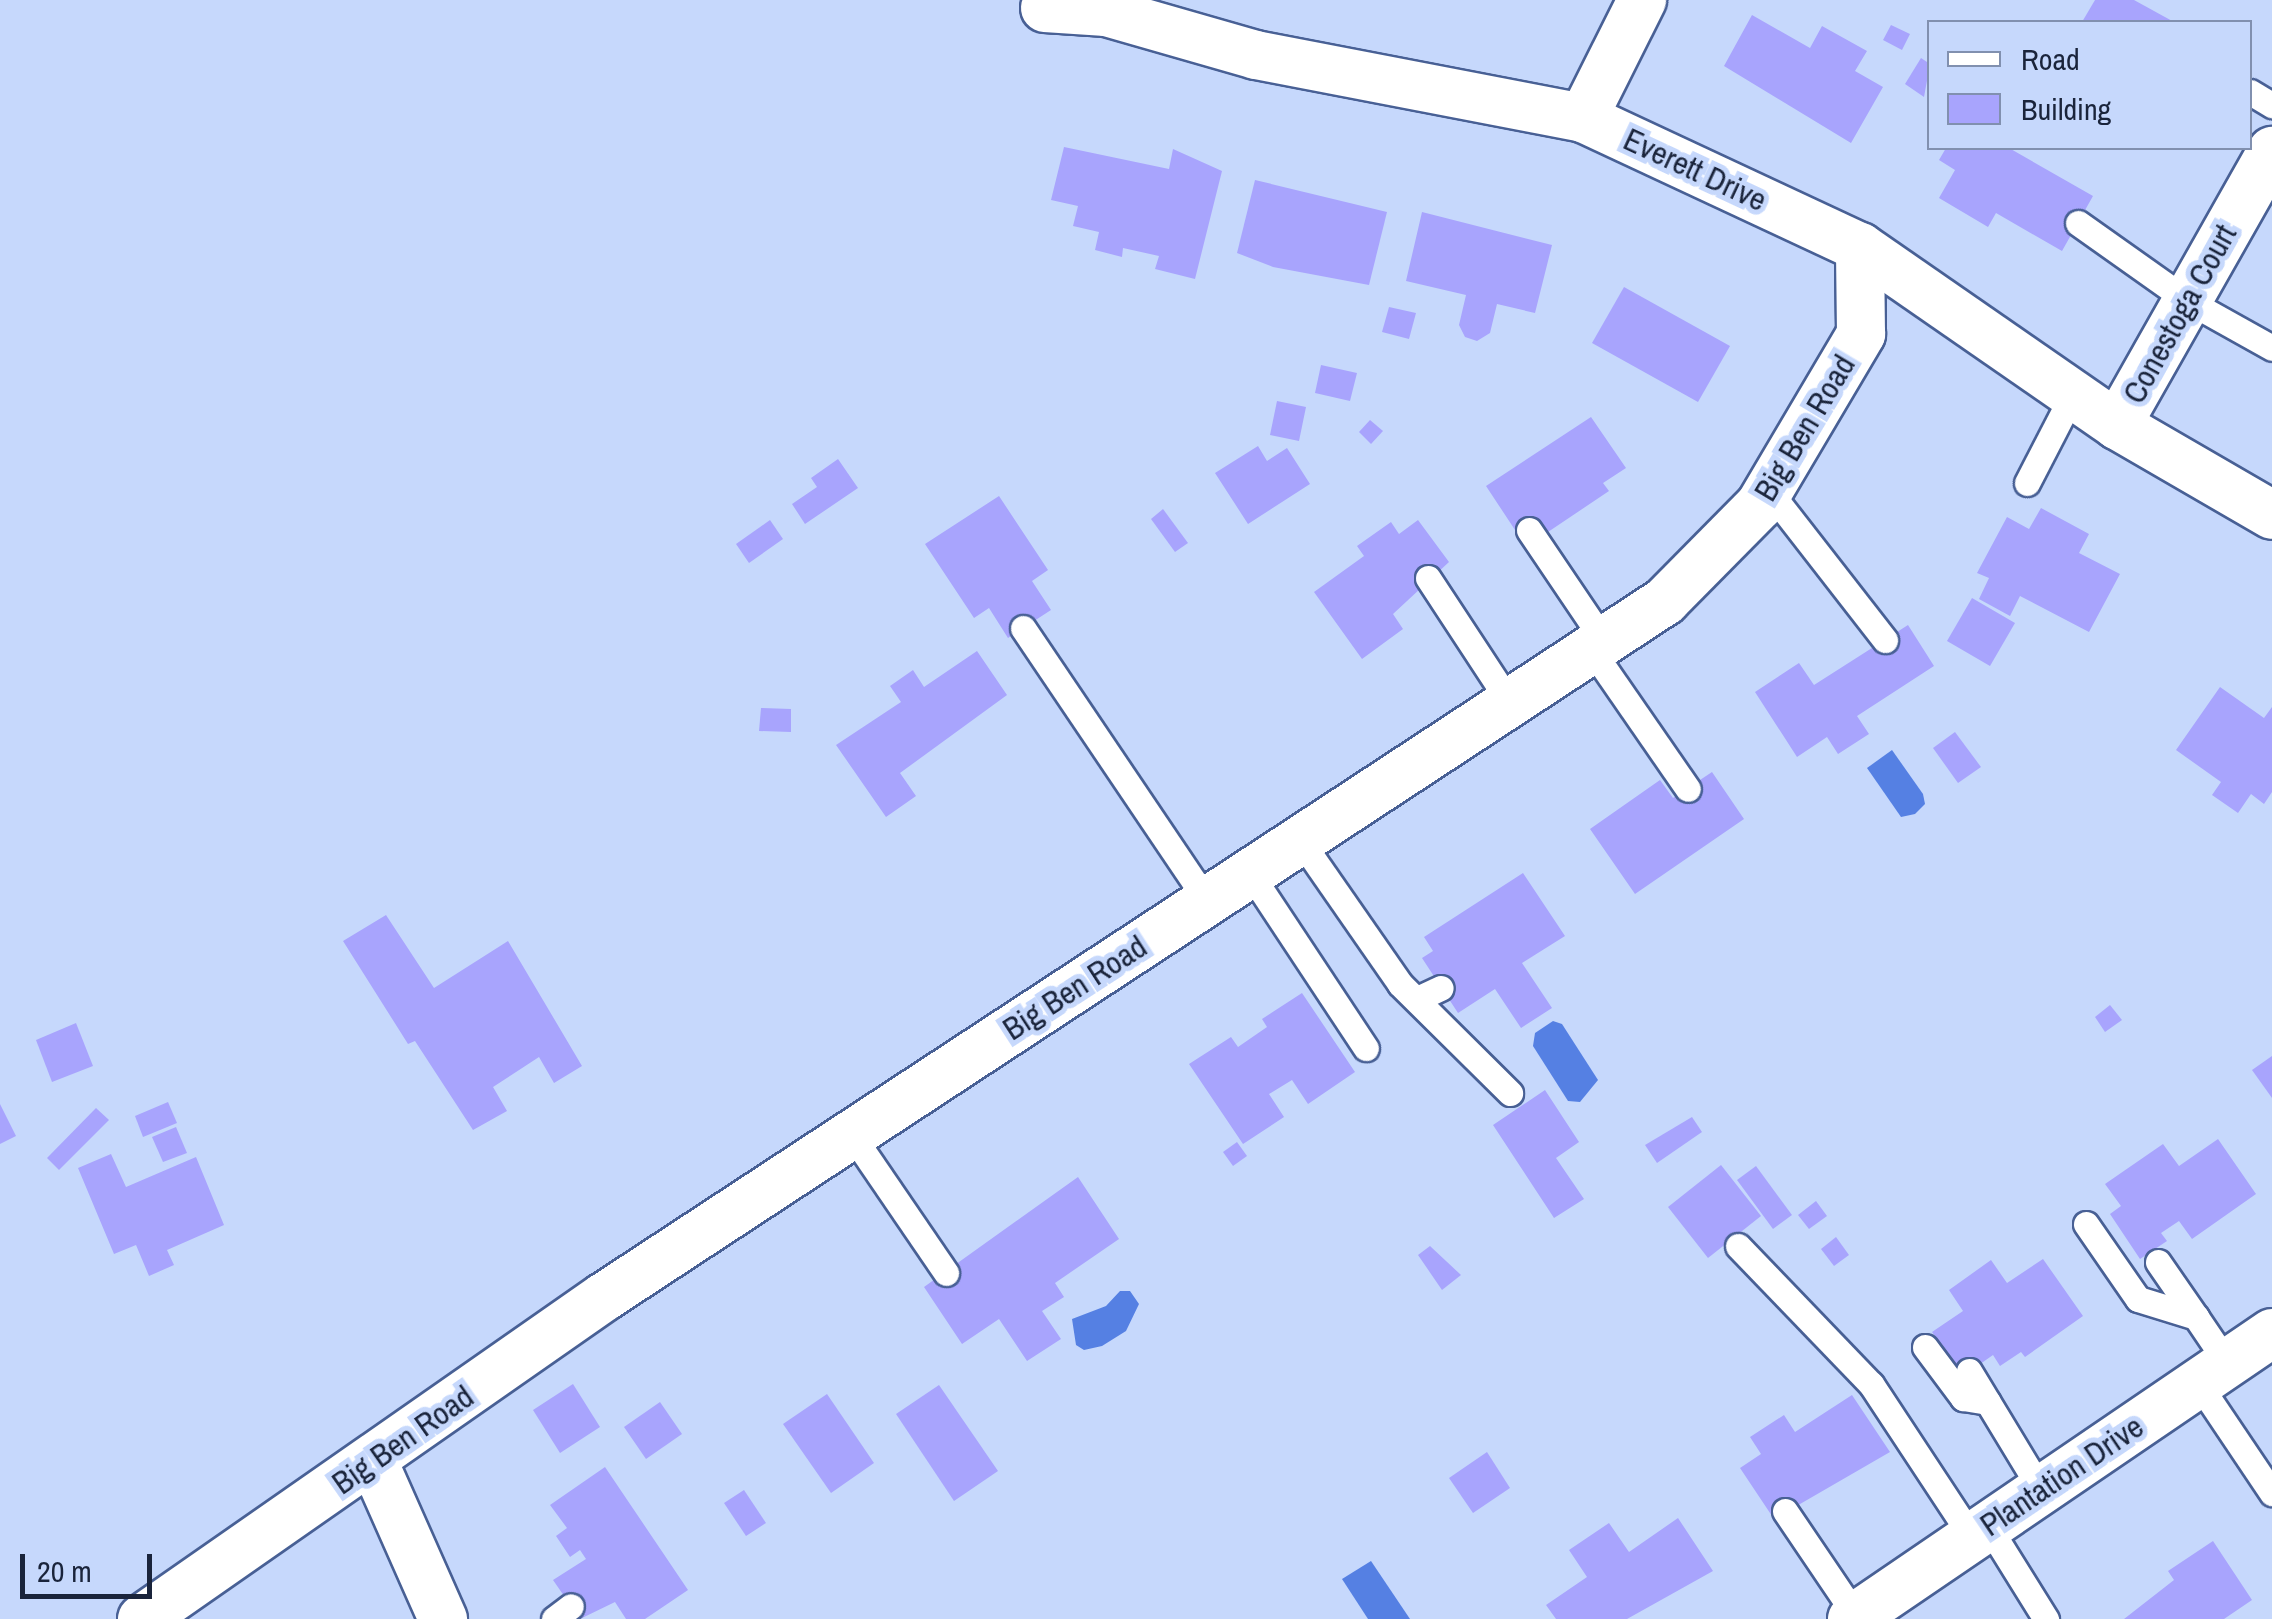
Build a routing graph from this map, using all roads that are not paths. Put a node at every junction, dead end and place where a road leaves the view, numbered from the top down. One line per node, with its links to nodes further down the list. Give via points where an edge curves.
1 (1642, 0): 3 (street)
2 (1045, 8): 3 (street, Everett Drive, via 1106,12 1256,55)
3 (1583, 118): 7 (street, Everett Drive)
4 (2272, 151): 5 (street, Conestoga Court)
5 (2260, 201): 8 (street, Conestoga Court)
6 (2078, 224): 8 (lane)
7 (1860, 247): 10 (street, Everett Drive); 13 (street, Big Ben Road, via 1861,334)
8 (2188, 301): 9 (lane); 11 (street, Conestoga Court)
9 (2272, 348)
10 (2073, 394): 11 (street, Everett Drive); 12 (lane)
11 (2117, 424): 14 (street, Everett Drive)
12 (2027, 483)
13 (1768, 491): 18 (lane); 19 (street, Big Ben Road, via 1664,601)
14 (2272, 515)
15 (1529, 530): 19 (lane)
16 (1428, 578): 20 (lane)
17 (1023, 628): 24 (lane)
18 (1885, 640)
19 (1598, 645): 20 (street, Big Ben Road); 21 (lane)
20 (1510, 703): 22 (street, Big Ben Road)
21 (1688, 788)
22 (1300, 840): 23 (street, Big Ben Road); 26 (lane)
23 (1250, 873): 24 (street, Big Ben Road); 27 (lane)
24 (1207, 901): 29 (street, Big Ben Road)
25 (1442, 988): 26 (lane)
26 (1417, 998): 28 (lane)
27 (1366, 1048)
28 (1510, 1093)
29 (852, 1135): 33 (lane); 40 (street, Big Ben Road, via 604,1297)
30 (2086, 1224): 34 (lane, via 2138,1299)
31 (1738, 1246): 44 (lane, via 1872,1384)
32 (2158, 1262): 34 (lane)
33 (946, 1273)
34 (2196, 1318): 38 (lane)
35 (2272, 1333): 38 (street, Plantation Drive)
36 (1925, 1347): 39 (lane, via 1963,1398)
37 (1970, 1371): 39 (lane)
38 (2212, 1374): 41 (street, Plantation Drive); 42 (lane)
39 (1988, 1402): 41 (lane)
40 (373, 1461): 46 (street, Big Ben Road); 47 (street)
41 (2041, 1490): 44 (street, Plantation Drive)
42 (2272, 1493)
43 (1785, 1511): 45 (lane)
44 (1980, 1531): 45 (street, Plantation Drive); 48 (lane)
45 (1854, 1617)
46 (142, 1619)
47 (442, 1619)
48 (2046, 1619)

